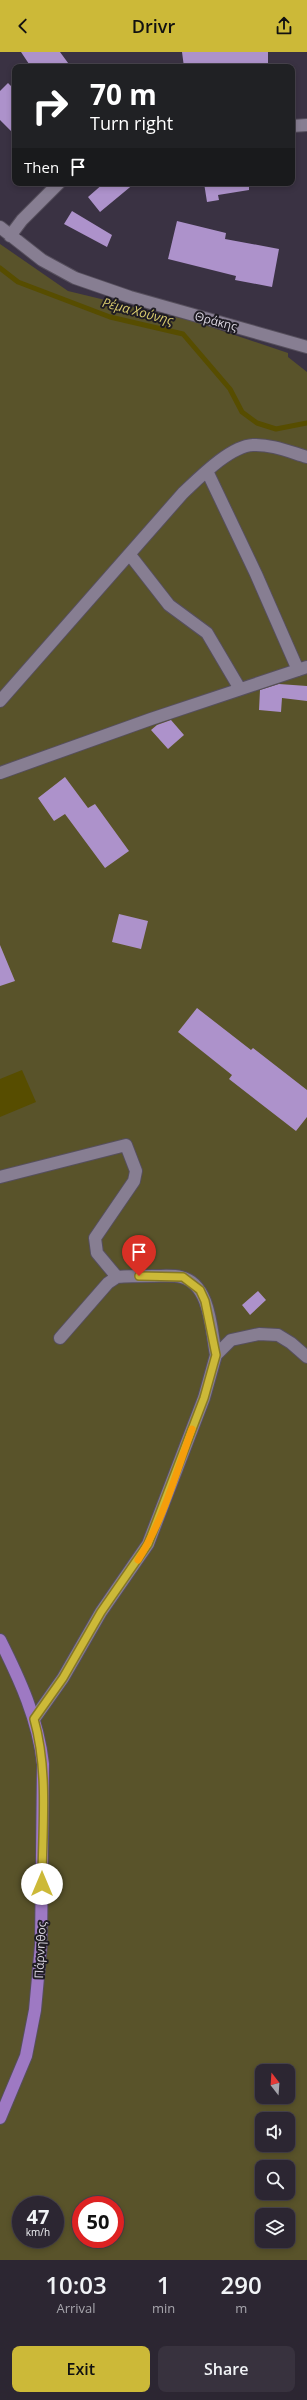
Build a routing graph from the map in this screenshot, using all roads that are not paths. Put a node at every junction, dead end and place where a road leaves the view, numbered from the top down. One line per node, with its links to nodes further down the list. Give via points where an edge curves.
1 (307, 125): 2 (street)
2 (295, 126)
3 (56, 186): 5 (street)
4 (0, 227): 5 (street, Θράκης)
5 (10, 236): 6 (street, Θράκης, via 42,260 75,278 130,297)
6 (307, 347)
7 (307, 457): 8 (street, via 277,448 253,445 234,452)
8 (207, 471): 9 (street, via 183,494); 10 (street)
9 (130, 555): 11 (street, via 168,605 207,633); 12 (street)
10 (302, 669): 11 (street)
11 (240, 689): 13 (street, via 151,718)
12 (0, 701)
13 (0, 773)
14 (0, 1177): 15 (street, via 126,1145 136,1171 134,1181 99,1232 94,1244 96,1253)
15 (117, 1278): 16 (street, via 108,1283); 17 (street, via 168,1276 183,1277 192,1282 200,1290 205,1301)
16 (60, 1338)
17 (216, 1355): 18 (street, via 232,1340 259,1334 278,1335); 20 (street, via 204,1398 148,1544 101,1612 63,1678)
18 (307, 1357)
19 (0, 1640): 20 (main road, Πάρνηθος, via 25,1692)
20 (34, 1719): 21 (main road, Πάρνηθος, via 43,1764 39,1978 26,2056)
21 (0, 2118)

